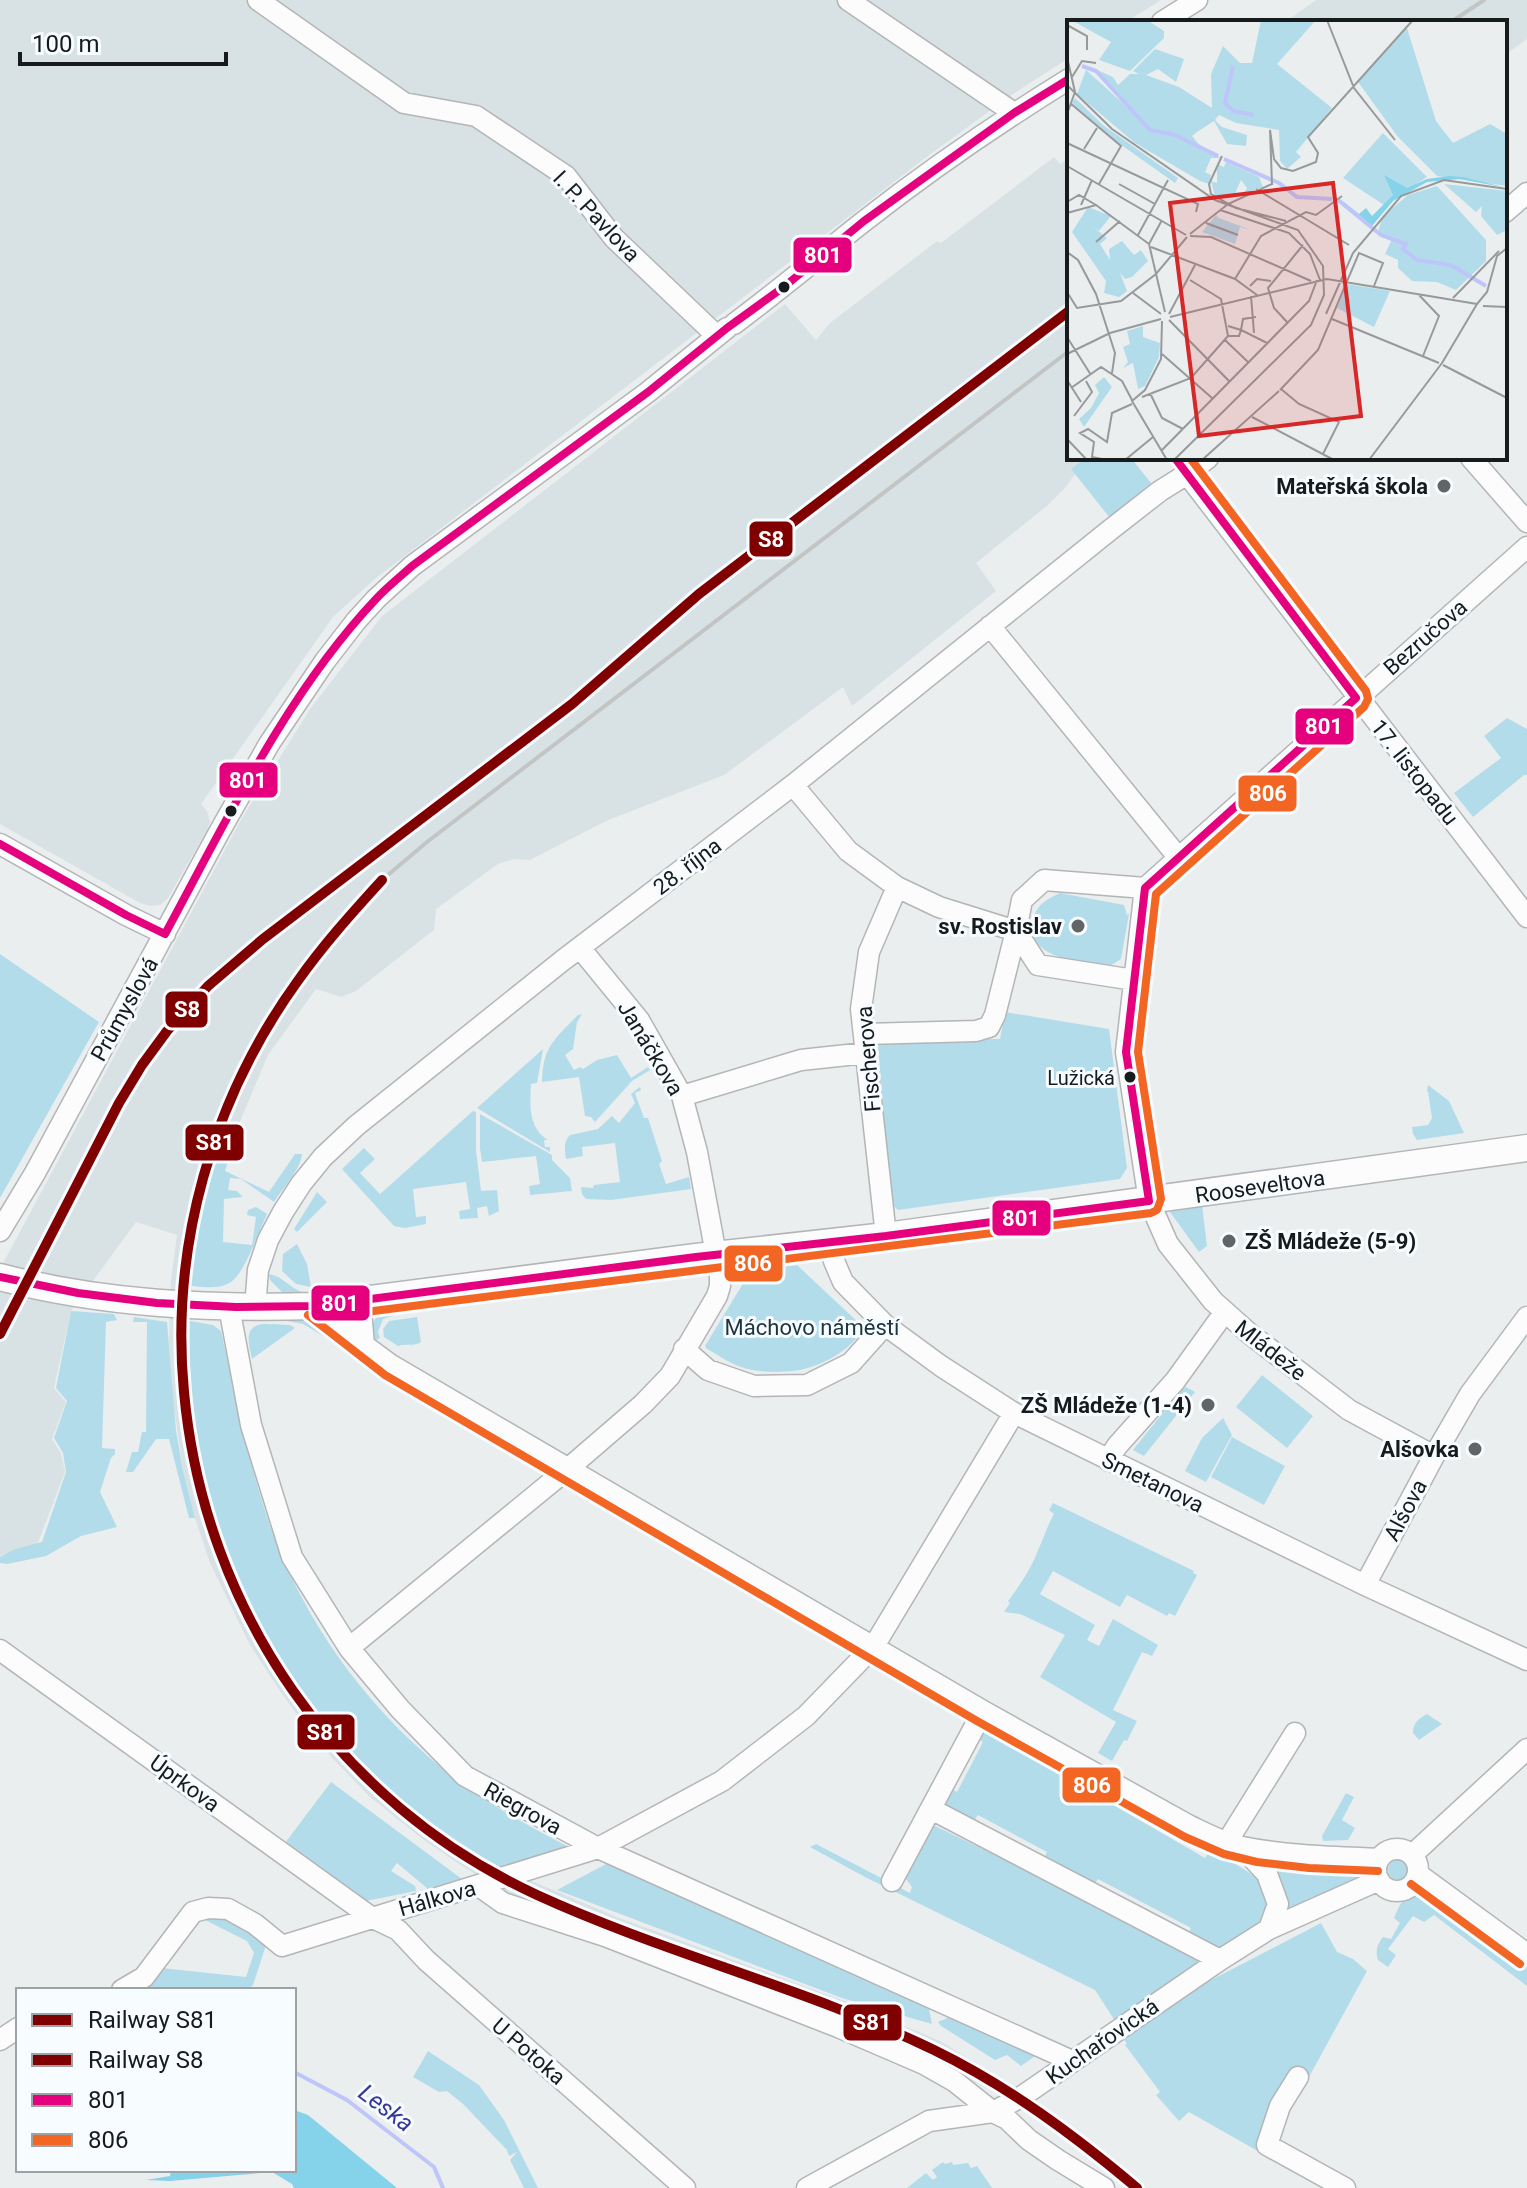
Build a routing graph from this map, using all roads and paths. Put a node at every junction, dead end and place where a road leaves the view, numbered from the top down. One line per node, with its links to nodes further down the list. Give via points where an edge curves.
1 (258, 0): 9 (street, I. P. Pavlova, via 404,103 476,116 566,176 614,238)
2 (848, 0): 6 (street)
3 (1197, 0): 4 (street)
4 (1165, 20)
5 (1067, 80): 6 (street, Průmyslová)
6 (1014, 113): 9 (street, Průmyslová)
7 (1527, 193): 8 (street)
8 (1507, 210)
9 (726, 329): 24 (street, Průmyslová, via 412,566 376,599 325,661 269,744)
10 (1205, 460): 12 (street, 28. října)
11 (1473, 460): 13 (street)
12 (1187, 474): 15 (street, 28. října); 16 (street, 17. listopadu)
13 (1527, 522)
14 (1527, 547): 16 (street, Bezručova)
15 (990, 626): 17 (street, 28. října); 19 (street)
16 (1356, 698): 19 (street, Bezručova); 22 (street, 17. listopadu)
17 (793, 785): 20 (street, via 848,851); 25 (street, 28. října)
18 (0, 844): 24 (street)
19 (1178, 857): 21 (street, Bezručova)
20 (897, 887): 23 (street, via 939,907); 27 (street, Fischerova, via 869,952 861,1009)
21 (1145, 888): 23 (street, via 1044,880 1022,900); 26 (street)
22 (1527, 917)
23 (1016, 931): 26 (street, via 1038,965); 27 (street, via 989,1027)
24 (165, 934): 31 (street, Průmyslová)
25 (580, 948): 28 (street, Janáčkova, via 639,1020); 38 (street, 28. října, via 323,1157 283,1212)
26 (1134, 980): 30 (street, via 1126,1052)
27 (865, 1044): 28 (street); 32 (street, Fischerova)
28 (682, 1096): 34 (street, Janáčkova)
29 (1527, 1148): 30 (main road, Rooseveltova)
30 (1149, 1201): 32 (main road, Rooseveltova); 39 (street, Mládeže, via 1168,1244)
31 (0, 1231)
32 (886, 1236): 33 (main road, Rooseveltova)
33 (830, 1241): 34 (main road, Rooseveltova); 41 (street, Smetanova, via 843,1282)
34 (716, 1255): 36 (main road, Rooseveltova); 43 (street, Janáčkova, via 717,1296)
35 (0, 1277): 38 (main road, Rooseveltova, via 163,1304)
36 (360, 1299): 37 (main road, Rooseveltova); 42 (street)
37 (316, 1306): 38 (main road, Rooseveltova); 42 (street)
38 (242, 1308): 50 (street, Riegrova, via 251,1425 292,1557)
39 (1224, 1313): 45 (street, Mládeže, via 1349,1410); 46 (street)
40 (1527, 1317): 45 (street, Alšova, via 1470,1394)
41 (885, 1325): 43 (street, via 851,1363 807,1385 754,1386 708,1370); 44 (street, Smetanova)
42 (364, 1345): 47 (street)
43 (684, 1349): 47 (street, Janáčkova, via 670,1376 643,1404)
44 (1014, 1413): 46 (street, Smetanova); 49 (street, Hálkova)
45 (1434, 1456): 48 (street, Alšova)
46 (1108, 1460): 48 (street, Smetanova)
47 (570, 1467): 49 (street); 50 (street, Janáčkova)
48 (1365, 1585): 52 (street, Smetanova)
49 (874, 1646): 53 (street); 58 (street, Hálkova, via 806,1716 722,1781)
50 (349, 1648): 58 (street, Riegrova, via 465,1776)
51 (0, 1650): 63 (street, Úprkova)
52 (1527, 1660)
53 (983, 1711): 56 (street); 57 (street, via 1190,1826)
54 (1295, 1733): 57 (street)
55 (1527, 1749): 59 (street)
56 (931, 1809): 61 (street); 66 (street)
57 (1234, 1844): 60 (street); 64 (street, via 1267,1874 1278,1904)
58 (598, 1848): 62 (street, Hálkova); 68 (street, Riegrova)
59 (1415, 1864): 60 (street, via 1401,1849 1394,1849 1383,1854); 60 (street, via 1413,1885 1402,1891 1386,1888); 65 (street)
60 (1379, 1870): 64 (street, Kuchařovická)
61 (892, 1881)
62 (479, 1886): 63 (street, Hálkova); 70 (street, via 503,1903 619,1941 924,2064)
63 (371, 1917): 67 (street, Hálkova, via 282,1946 228,1909 193,1912 144,1977); 71 (street, U Potoka, via 398,1930)
64 (1269, 1929): 66 (street, Kuchařovická)
65 (1527, 1954)
66 (1220, 1960): 68 (street, Kuchařovická)
67 (125, 1988)
68 (1072, 2061): 70 (street, Kuchařovická)
69 (1298, 2077): 74 (street, via 1280,2106 1267,2145)
70 (993, 2112): 72 (street, Kuchařovická, via 929,2121); 73 (street)
71 (685, 2188)
72 (807, 2188)
73 (1104, 2188)
74 (1345, 2188)

